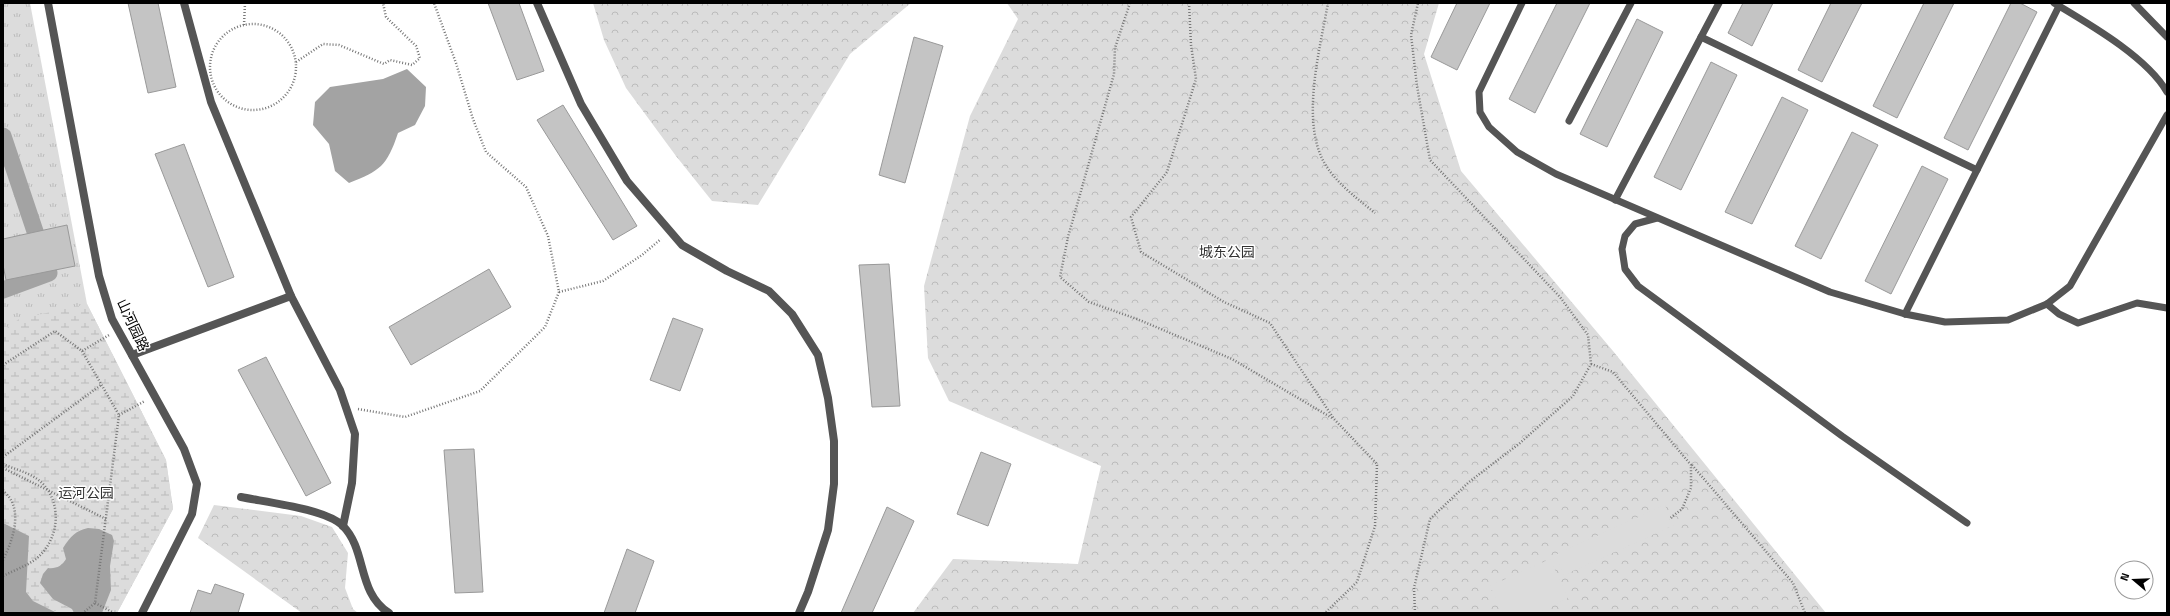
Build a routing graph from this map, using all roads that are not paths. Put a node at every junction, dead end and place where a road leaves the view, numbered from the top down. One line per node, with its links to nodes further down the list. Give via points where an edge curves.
1 (48, 3): 21 (street, 山河园路, via 99,276 112,319)
2 (184, 3): 17 (street, via 211,102)
3 (537, 3): 27 (street, via 581,104 627,181 682,245 769,291 792,314 818,356 828,398 834,441 834,484 828,530)
4 (1522, 3): 15 (lane, via 1479,92 1480,112 1489,127 1517,152 1556,174)
5 (1631, 3): 13 (lane)
6 (1719, 3): 9 (lane)
7 (2134, 3): 10 (lane)
8 (2057, 5): 11 (lane, via 2139,60); 14 (lane)
9 (1701, 37): 14 (lane); 15 (lane)
10 (2167, 37)
11 (2167, 92)
12 (2167, 115): 18 (lane, via 2070,286)
13 (1569, 121)
14 (1977, 170): 20 (lane)
15 (1615, 200): 16 (lane)
16 (1657, 218): 20 (lane, via 1830,292); 23 (lane, via 1635,224 1625,236 1622,249 1625,269 1638,286 1842,436)
17 (291, 296): 21 (street); 24 (street, via 340,390 355,434 352,483)
18 (2047, 304): 19 (lane, via 2059,314 2078,323 2137,303); 20 (lane, via 2008,320 1945,322)
19 (2167, 308)
20 (1905, 314)
21 (132, 355): 25 (street, 山河园路, via 184,450 197,484 192,514)
22 (241, 497): 24 (street, via 300,509 328,517)
23 (1968, 523)
24 (343, 526): 26 (street, via 353,542 369,592)
25 (142, 613)
26 (389, 613)
27 (799, 613)

